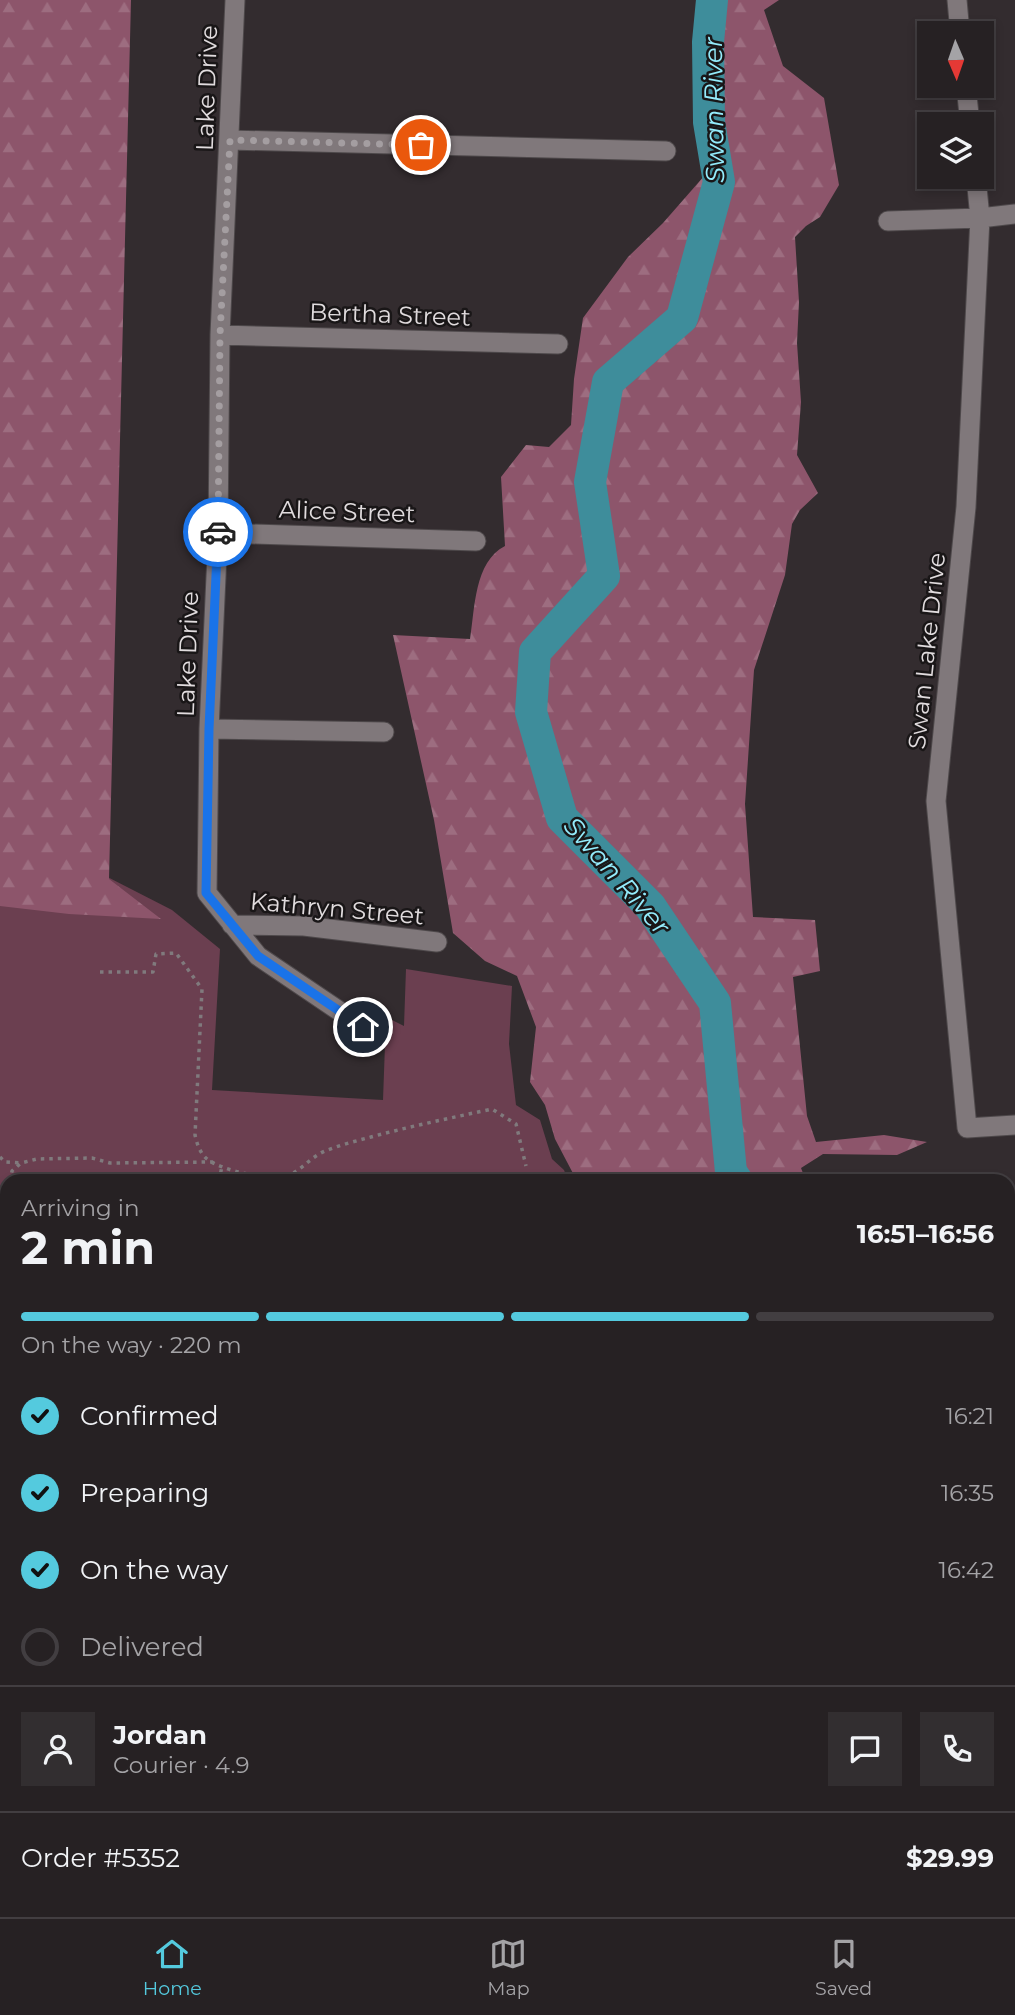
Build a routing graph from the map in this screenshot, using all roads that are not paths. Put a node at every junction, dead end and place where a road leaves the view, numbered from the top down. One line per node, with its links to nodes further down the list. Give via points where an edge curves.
1 (234, 0): 4 (street, Lake Drive)
2 (957, 0): 3 (street)
3 (959, 21)
4 (230, 140): 5 (street); 10 (street, Lake Drive)
5 (666, 151)
6 (977, 189): 8 (street, Swan Lake Drive)
7 (1015, 214): 8 (street)
8 (980, 218): 9 (street); 19 (street, Swan Lake Drive, via 965,507 936,801 967,1128)
9 (888, 221)
10 (220, 335): 11 (street, Bertha Street); 12 (street, Lake Drive)
11 (558, 344)
12 (218, 533): 13 (street, Alice Street); 14 (street, Lake Drive)
13 (476, 541)
14 (209, 729): 15 (street); 16 (street, Lake Drive, via 206,893)
15 (384, 732)
16 (232, 925): 17 (street, Kathryn Street, via 304,926); 18 (street, Lake Drive, via 258,956)
17 (437, 942)
18 (363, 1027)
19 (1015, 1125)

